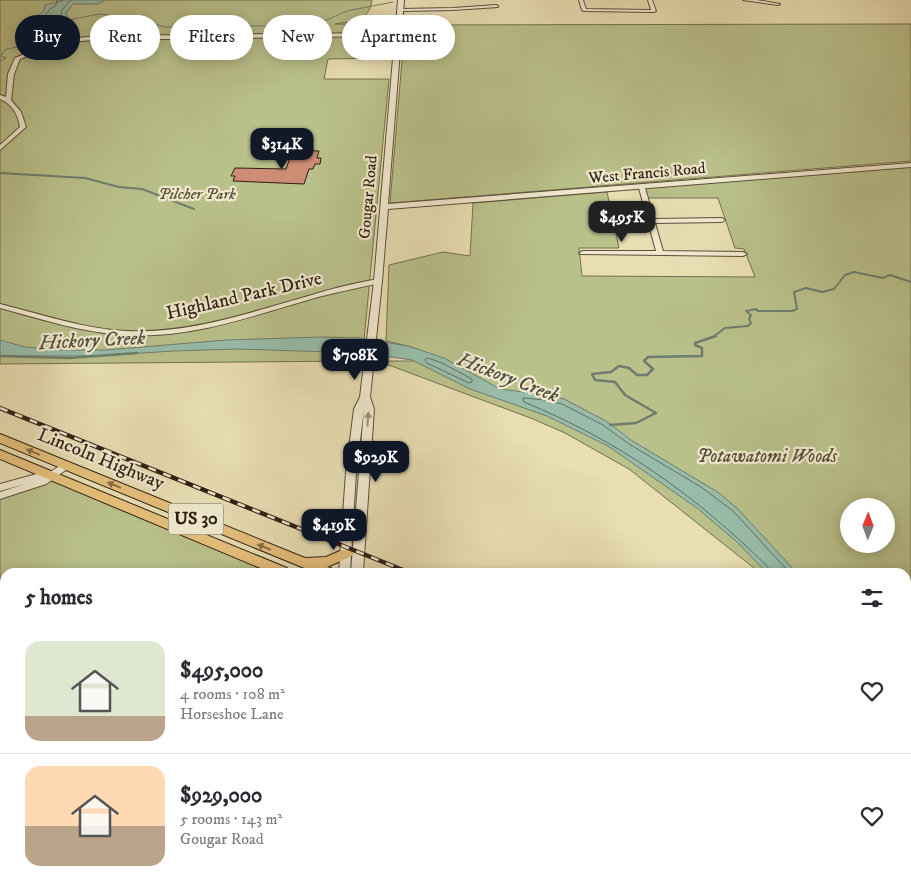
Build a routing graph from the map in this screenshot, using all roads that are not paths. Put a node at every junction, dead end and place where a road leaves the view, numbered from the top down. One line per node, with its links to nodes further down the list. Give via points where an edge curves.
1 (402, 0): 7 (street, Gougar Road)
2 (581, 0): 3 (street, via 584,10 654,10)
3 (650, 0)
4 (745, 0): 5 (street)
5 (778, 4)
6 (496, 6): 7 (street)
7 (401, 10): 16 (street, Gougar Road)
8 (342, 36): 9 (street, via 75,39 26,53 18,58)
9 (11, 74): 10 (street); 12 (street)
10 (4, 80)
11 (0, 97): 12 (street)
12 (8, 99): 13 (street, via 20,113 23,127)
13 (0, 148)
14 (911, 165): 15 (street, West Francis Road)
15 (642, 188): 16 (street, West Francis Road); 18 (street)
16 (385, 207): 22 (street, Gougar Road)
17 (722, 220): 18 (street)
18 (652, 221): 20 (street)
19 (583, 253): 20 (street)
20 (660, 254): 21 (street)
21 (743, 254)
22 (378, 281): 23 (street, Highland Park Drive, via 240,318 156,332 100,330); 24 (street, Gougar Road)
23 (0, 306)
24 (365, 397): 31 (street, Gougar Road, via 359,409 351,472); 36 (street, Gougar Road, one-way to 24, via 369,409)
25 (0, 438): 27 (main road, Lincoln Highway / US 30, one-way to 25)
26 (0, 454): 28 (main road, Lincoln Highway / US 30)
27 (66, 465): 28 (street); 32 (main road, Lincoln Highway / US 30, one-way to 27)
28 (51, 475): 29 (street); 30 (street, via 42,482); 33 (main road, Lincoln Highway / US 30)
29 (0, 488)
30 (0, 496)
31 (347, 553): 32 (main road, via 328,562); 35 (street, Gougar Road)
32 (295, 560): 34 (main road, Lincoln Highway / US 30)
33 (272, 568)
34 (316, 568)
35 (345, 568)
36 (357, 568)

